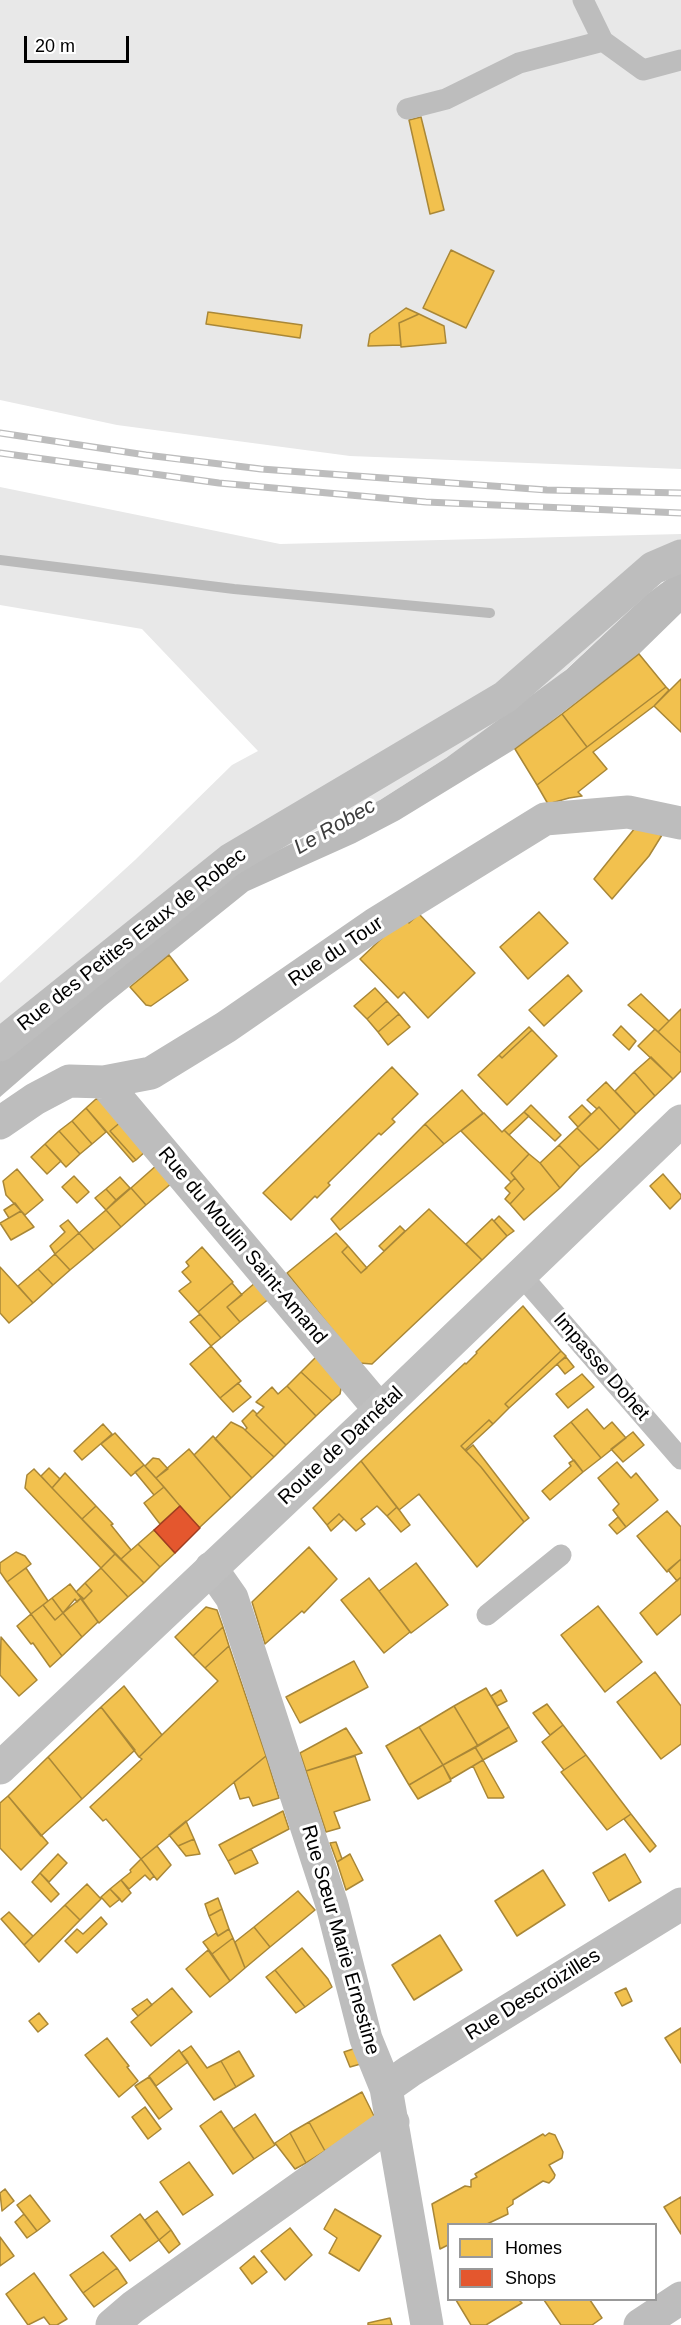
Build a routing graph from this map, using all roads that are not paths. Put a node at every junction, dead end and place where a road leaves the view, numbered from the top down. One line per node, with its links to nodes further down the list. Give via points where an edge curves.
1 (583, 0): 2 (lane)
2 (603, 41): 3 (lane, via 643,70); 4 (lane, via 519,63 446,99)
3 (681, 60)
4 (407, 109)
5 (681, 556): 7 (street, Rue des Petites Eaux de Robec, via 653,568 505,697 230,860)
6 (681, 823): 8 (street, Rue du Tour, via 628,812 545,819 375,924 226,1028 151,1073)
7 (0, 1045)
8 (104, 1082): 10 (street, Rue du Tour, via 69,1081); 12 (street, Rue du Moulin Saint-Amand)
9 (681, 1121): 11 (street, Route de Darnétal)
10 (0, 1123)
11 (521, 1275): 12 (street, Route de Darnétal); 13 (lane, Impasse Dohet)
12 (380, 1410): 15 (street, Route de Darnétal)
13 (681, 1459)
14 (561, 1555): 16 (lane)
15 (211, 1568): 17 (street, Route de Darnétal); 19 (street, Rue Sœur Marie Ernestine, via 232,1598 332,1905 366,2039)
16 (487, 1615)
17 (0, 1768)
18 (681, 1904): 19 (street, Rue Descroizilles)
19 (386, 2088): 20 (street, Rue Sœur Marie Ernestine)
20 (393, 2122): 22 (street); 23 (street, Rue Sœur Marie Ernestine)
21 (681, 2298): 24 (street)
22 (112, 2325)
23 (427, 2325)
24 (640, 2325)

